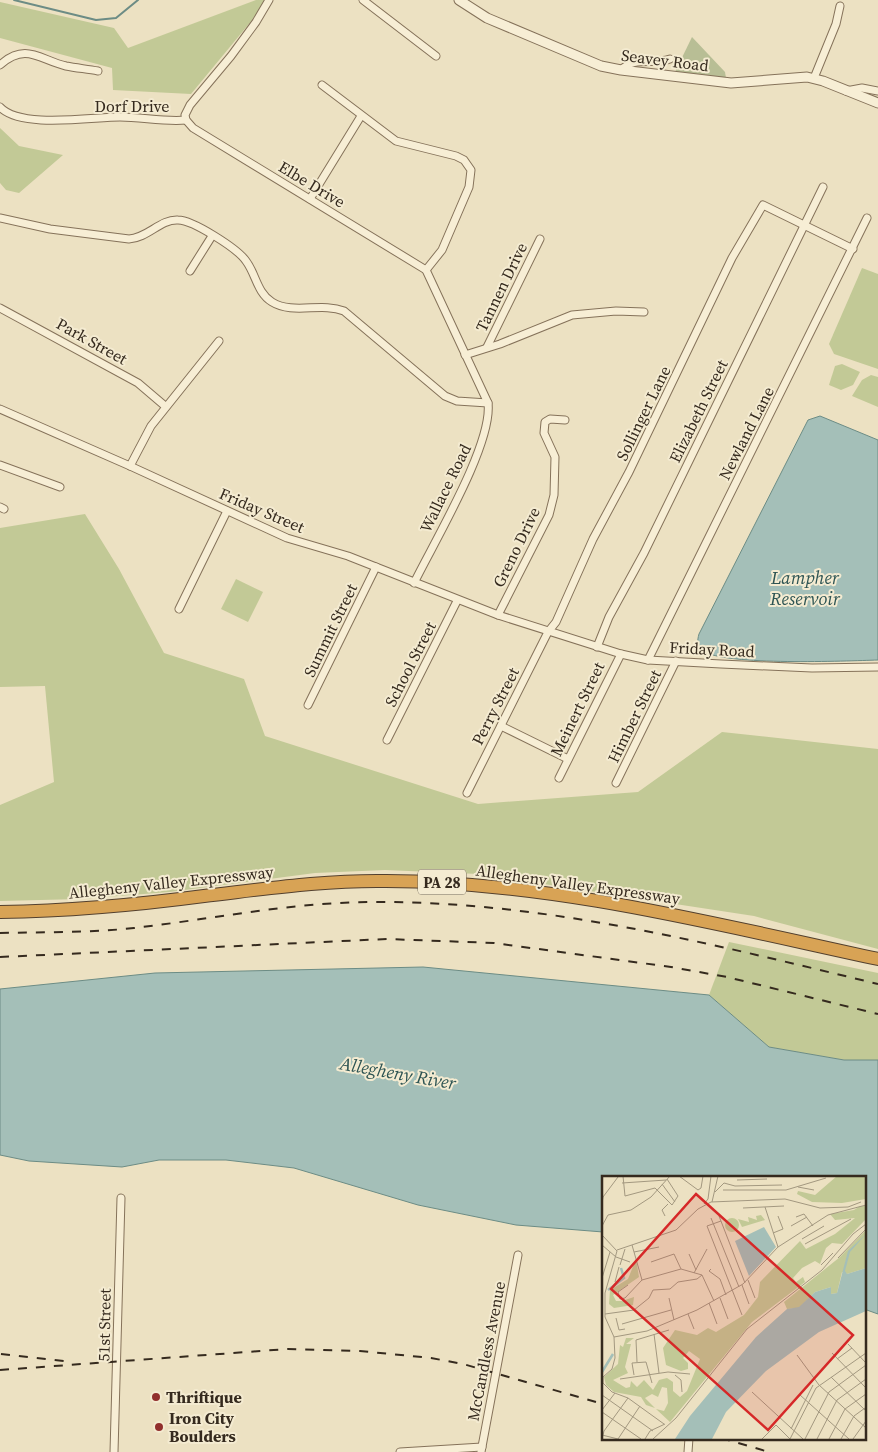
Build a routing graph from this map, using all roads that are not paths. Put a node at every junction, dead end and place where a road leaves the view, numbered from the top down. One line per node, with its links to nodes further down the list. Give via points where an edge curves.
1 (269, 0): 17 (street, via 256,22 190,105)
2 (363, 0): 5 (street)
3 (458, 0): 8 (street, Seavey Road, via 473,12 585,59)
4 (840, 6): 10 (street)
5 (436, 56)
6 (670, 59): 8 (street, via 660,63 633,62)
7 (0, 64): 9 (street, via 26,52 65,66)
8 (621, 70): 10 (street, Seavey Road, via 731,83)
9 (98, 71)
10 (814, 78): 12 (street, Seavey Road)
11 (322, 85): 16 (street)
12 (846, 91): 13 (street, via 862,88); 14 (street, Seavey Road)
13 (878, 91)
14 (878, 103)
15 (0, 107): 17 (street, Dorf Drive, via 15,116 78,120 120,117)
16 (361, 116): 19 (street); 26 (street, via 396,141 456,156 464,160 471,170 469,187 442,250)
17 (186, 120): 19 (street, Elbe Drive, via 193,128)
18 (824, 187): 22 (street, Elizabeth Street)
19 (310, 199): 26 (street, Elbe Drive)
20 (1, 218): 23 (street, via 50,229 129,239 140,237 168,221 179,220)
21 (867, 218): 25 (street, Newland Lane)
22 (806, 226): 25 (street); 46 (street, Sollinger Lane, via 763,205 732,258 630,472 593,539 556,622); 47 (street, Elizabeth Street, via 609,617)
23 (212, 236): 27 (street); 33 (street, via 242,256 270,301 290,307 331,306 344,311 445,396 457,401)
24 (540, 239): 31 (street, Tannen Drive)
25 (854, 249): 49 (street, Newland Lane)
26 (426, 270): 32 (street)
27 (190, 271)
28 (0, 308): 34 (street, Park Street, via 138,383)
29 (644, 312): 31 (street, via 572,315)
30 (219, 341): 34 (street)
31 (487, 348): 32 (street)
32 (465, 355): 33 (street)
33 (488, 403): 42 (street, Wallace Road, via 487,426 472,466)
34 (166, 406): 38 (street, via 148,430)
35 (0, 410): 38 (street, Friday Street)
36 (565, 420): 45 (street, Greno Drive, via 545,422 544,434 555,457 554,495 549,515)
37 (0, 465): 39 (street)
38 (130, 466): 40 (street, Friday Street)
39 (60, 487)
40 (227, 511): 41 (street, Friday Street, via 287,538); 44 (street)
41 (376, 567): 42 (street, Friday Street); 52 (street, Summit Street)
42 (414, 583): 43 (street, Friday Street)
43 (457, 601): 45 (street, Friday Street); 54 (street, School Street)
44 (179, 609)
45 (498, 615): 46 (street, Friday Street)
46 (548, 632): 47 (street, Friday Road); 53 (street, Perry Street)
47 (597, 647): 48 (street, Friday Road)
48 (620, 654): 49 (street, Friday Road); 55 (street, Meinert Street)
49 (648, 660): 50 (street, Friday Road)
50 (676, 661): 51 (street, Friday Road, via 812,668); 57 (street, Himber Street)
51 (878, 667)
52 (308, 705)
53 (501, 726): 55 (street); 58 (street, Perry Street)
54 (387, 740)
55 (568, 759): 56 (street, Meinert Street)
56 (559, 778)
57 (616, 783)
58 (467, 793)
59 (0, 912): 61 (highway, Allegheny Valley Expressway / PA 28, via 142,904 322,883 465,884 638,907)
60 (0, 920): 62 (highway, Allegheny Valley Expressway / PA 28, via 123,914 324,890 427,890 641,915)
61 (878, 959)
62 (878, 966)
63 (121, 1198): 66 (street, 51st Street)
64 (518, 1255): 65 (street, McCandless Avenue)
65 (481, 1449): 67 (street)
66 (114, 1452)
67 (400, 1452)

